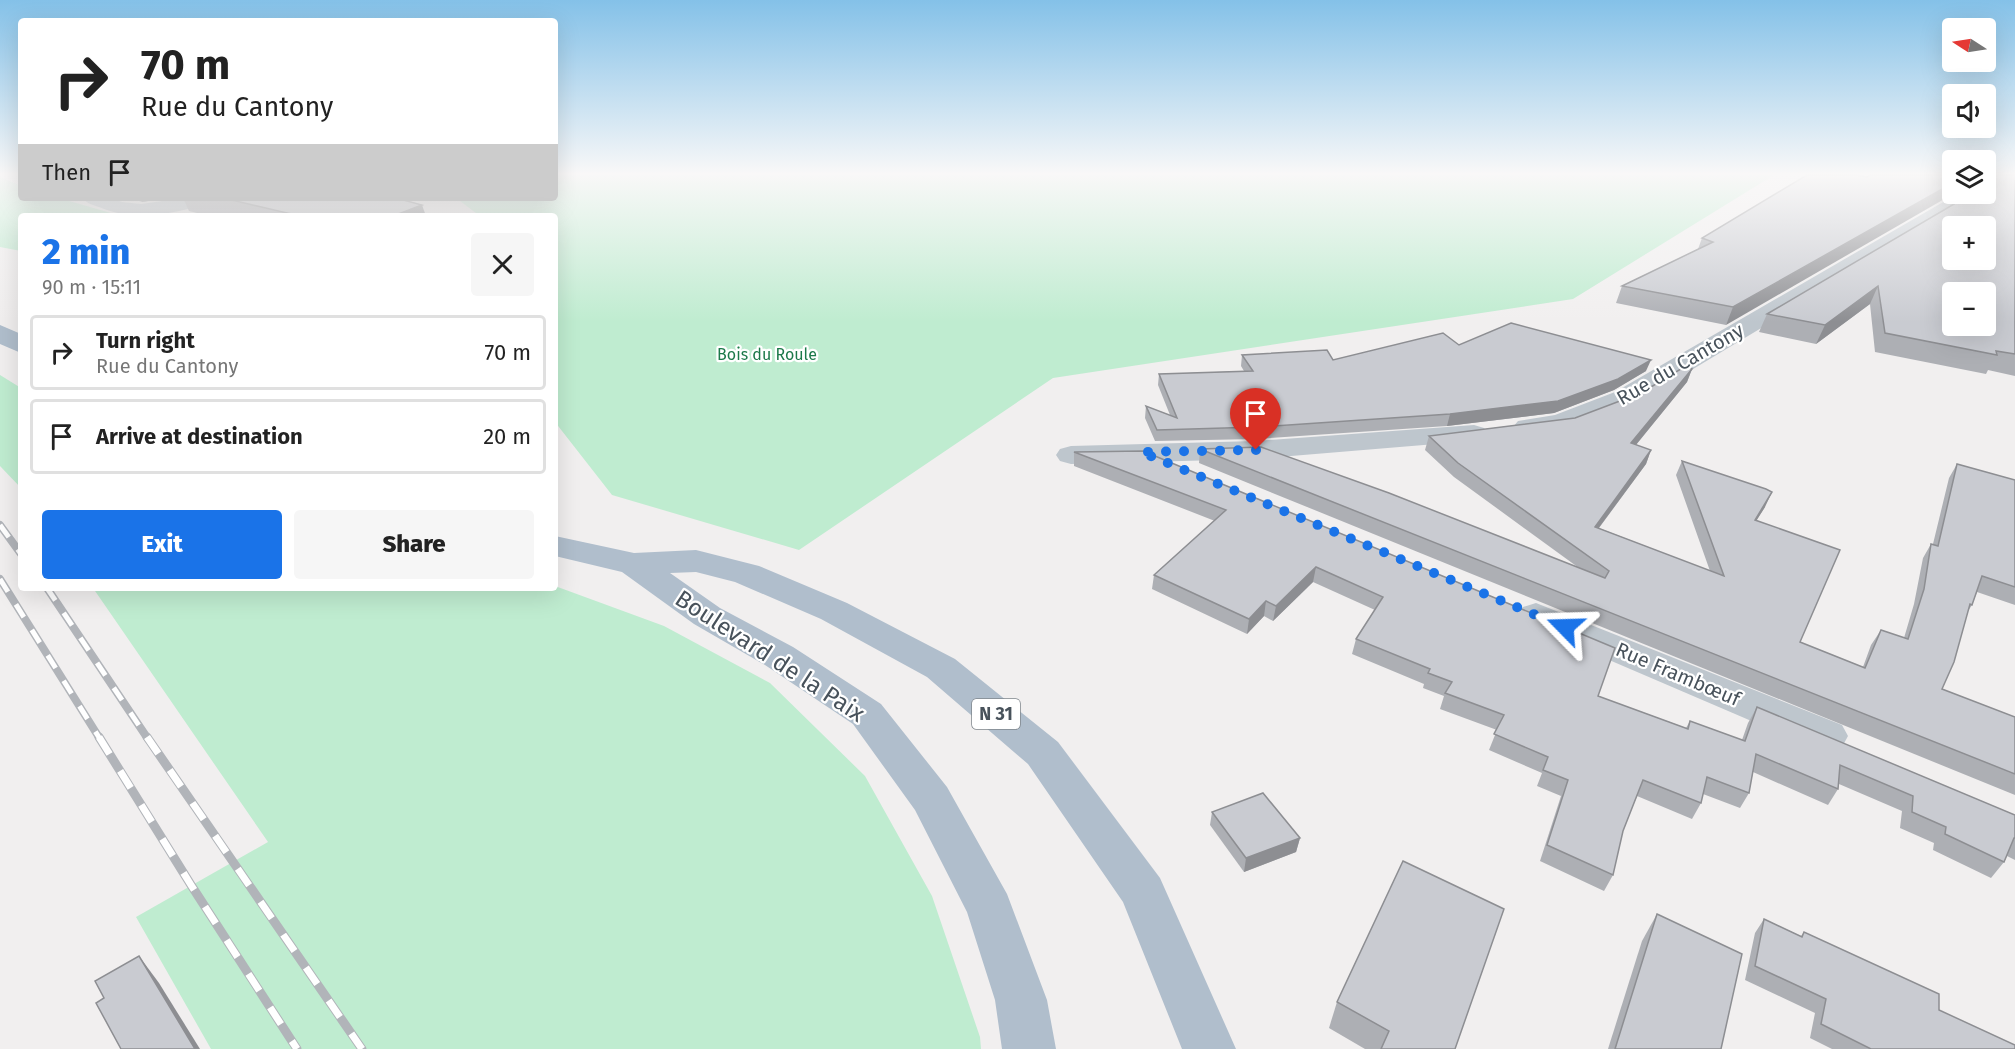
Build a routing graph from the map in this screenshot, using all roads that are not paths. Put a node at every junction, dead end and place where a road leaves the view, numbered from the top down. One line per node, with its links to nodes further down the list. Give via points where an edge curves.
1 (1919, 224): 4 (street, Rue du Cantony, via 1625,398 1560,423 1447,437 1256,450)
2 (0, 333): 3 (main road)
3 (18, 343)
4 (1141, 452): 5 (street, Rue du Cantony); 6 (street)
5 (1071, 455)
6 (1217, 484)
7 (558, 547): 8 (main road, Boulevard de la Paix / N 31)
8 (634, 564): 11 (main road, Boulevard de la Paix / N 31, via 707,616 779,656 867,714 932,799 990,909 1021,1000); 12 (main road, Boulevard de la Paix / N 31, via 696,561 747,574 834,611 941,668 1043,753 1143,892)
9 (1510, 605): 10 (street, Rue Frambœuf)
10 (1856, 749)
11 (1029, 1049)
12 (1209, 1049)

